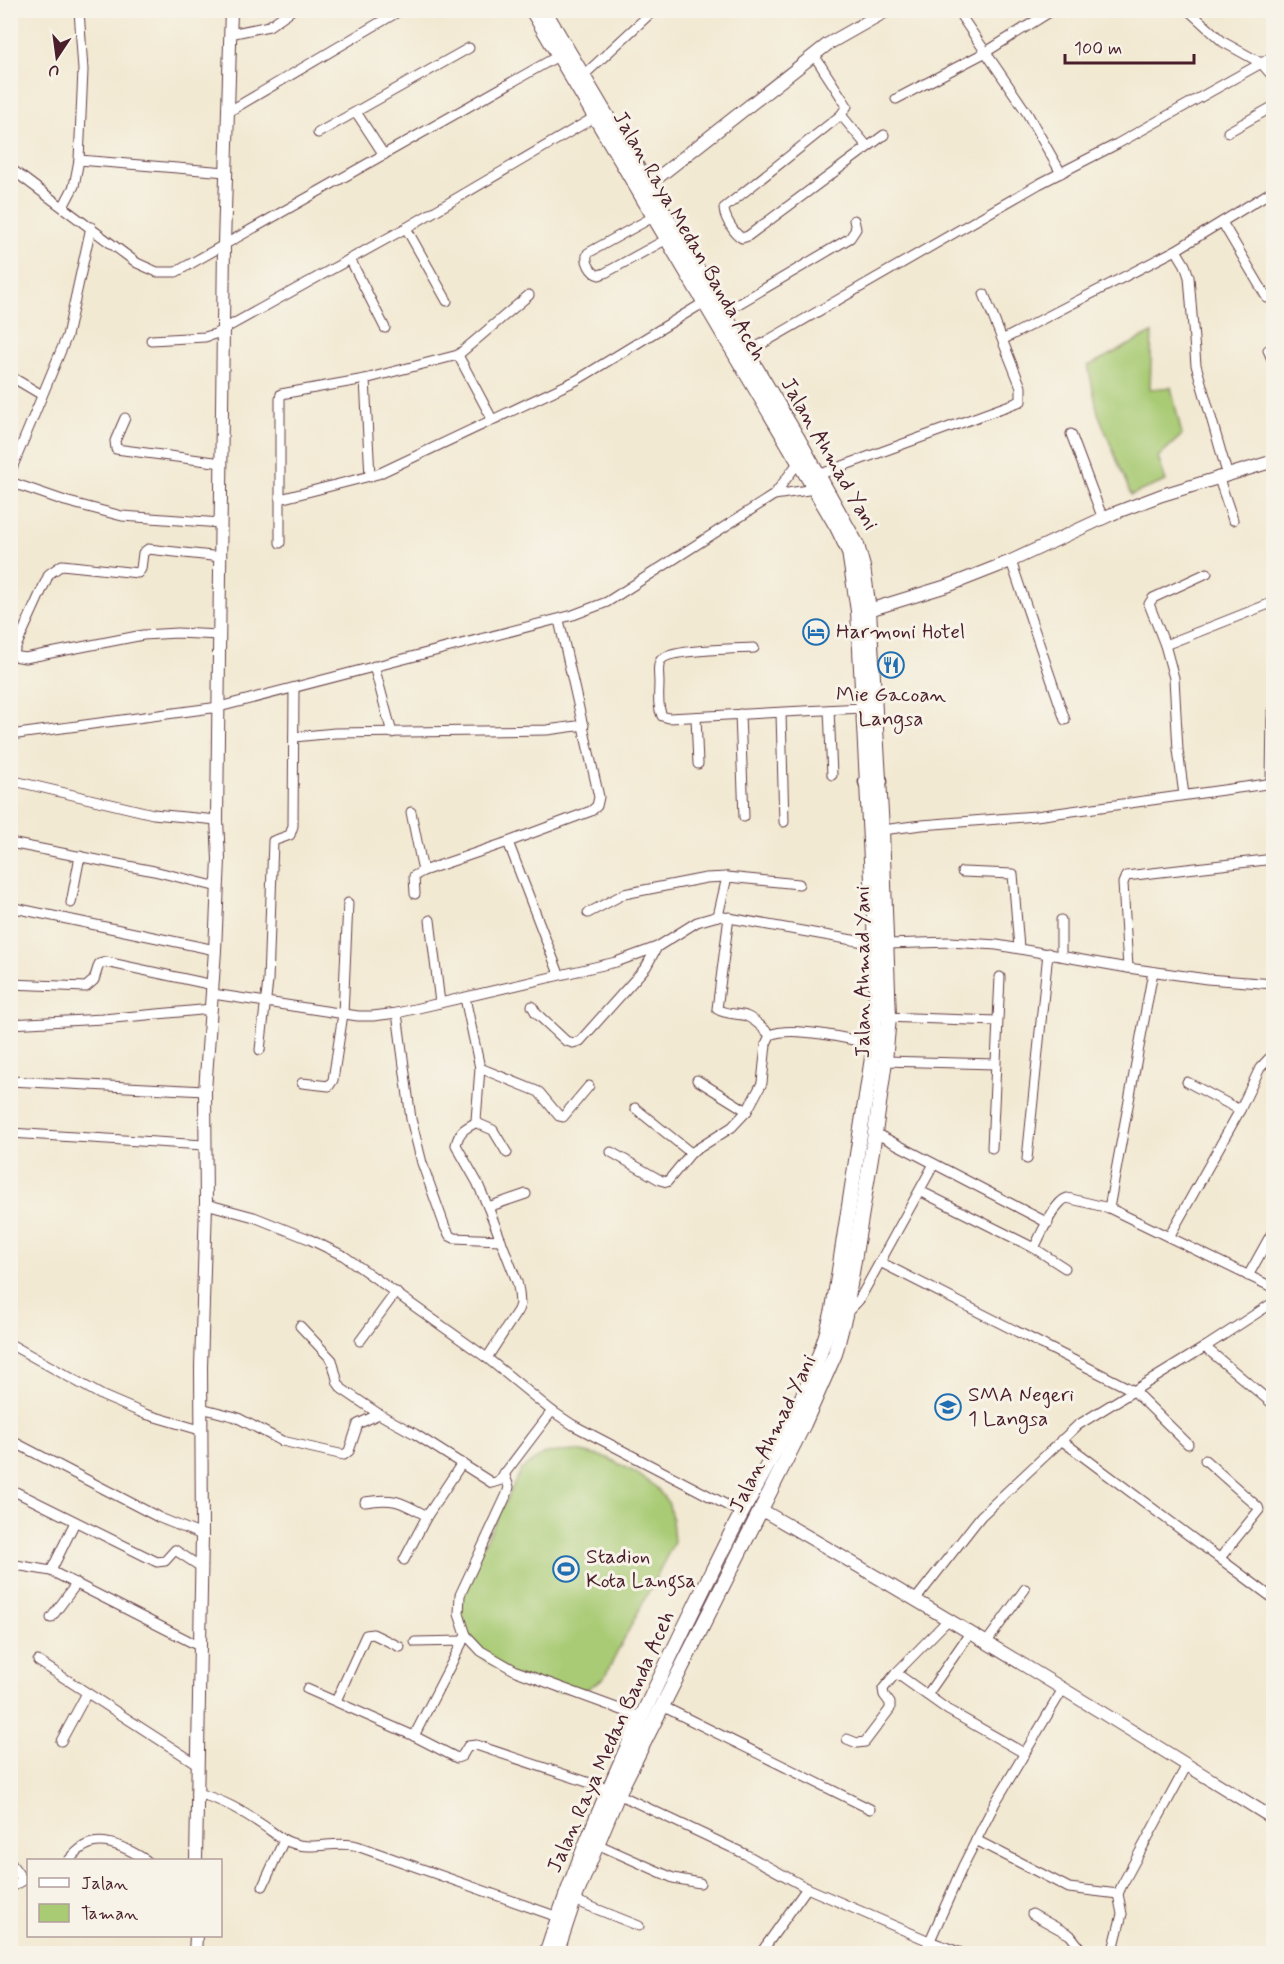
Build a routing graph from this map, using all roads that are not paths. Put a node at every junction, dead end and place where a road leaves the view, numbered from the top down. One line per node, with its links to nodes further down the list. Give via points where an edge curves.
1 (79, 10): 32 (street, via 83,70)
2 (231, 10): 12 (main road)
3 (292, 10): 12 (street, via 270,26)
4 (401, 10): 23 (street)
5 (532, 10): 16 (main road, Jalan Raya Medan Banda Aceh)
6 (544, 10): 19 (main road, Jalan Ahmad Yani)
7 (654, 10): 19 (street)
8 (888, 10): 15 (main road)
9 (957, 10): 14 (street)
10 (1053, 10): 14 (street)
11 (1188, 10): 18 (street, via 1223,42)
12 (230, 34): 23 (main road)
13 (469, 48): 24 (street)
14 (986, 52): 21 (street); 35 (street)
15 (814, 55): 25 (street, via 847,105); 36 (main road)
16 (558, 56): 26 (main road, Jalan Raya Medan Banda Aceh); 31 (street)
17 (1274, 56): 18 (street)
18 (1261, 63): 20 (street); 35 (street)
19 (583, 76): 36 (main road, Jalan Ahmad Yani)
20 (1274, 78)
21 (896, 99)
22 (1274, 106): 27 (street)
23 (228, 112): 34 (main road)
24 (357, 112): 28 (street); 31 (street)
25 (842, 115): 30 (street); 30 (street, via 726,206 724,213 738,236 748,236)
26 (595, 117): 39 (main road, Jalan Raya Medan Banda Aceh); 43 (street)
27 (1228, 132)
28 (318, 133)
29 (884, 135): 30 (street)
30 (867, 146)
31 (384, 155): 45 (street)
32 (79, 160): 34 (street); 38 (street, via 74,186)
33 (10, 168): 38 (street)
34 (226, 172): 45 (main road)
35 (1061, 173): 59 (street)
36 (647, 186): 51 (main road, Jalan Ahmad Yani)
37 (1273, 192): 41 (street)
38 (63, 207): 42 (street)
39 (653, 217): 44 (main road, Jalan Raya Medan Banda Aceh); 44 (street, via 588,254 593,272 605,273)
40 (854, 220): 53 (street, via 856,232 850,238)
41 (1222, 222): 46 (street); 50 (street)
42 (91, 227): 45 (street, via 137,263 157,272 176,272); 64 (street, via 67,336)
43 (406, 228): 47 (street); 52 (street)
44 (667, 239): 51 (main road, Jalan Raya Medan Banda Aceh)
45 (224, 244): 55 (main road)
46 (1176, 250): 56 (street); 73 (street, via 1189,277 1195,361)
47 (350, 259): 54 (street); 55 (street)
48 (984, 294): 56 (street)
49 (528, 295): 60 (street)
50 (1267, 298)
51 (709, 299): 53 (main road, Jalan Ahmad Yani); 66 (street, via 577,380); 70 (main road, Jalan Raya Medan Banda Aceh)
52 (447, 301)
53 (723, 313): 59 (main road, Jalan Ahmad Yani)
54 (384, 328)
55 (223, 330): 57 (street, via 205,337); 69 (main road)
56 (1004, 339): 72 (street, via 1022,387 1023,398 1018,403)
57 (151, 340)
58 (1268, 350): 61 (street)
59 (746, 353): 72 (main road, Jalan Ahmad Yani)
60 (458, 355): 63 (street); 66 (street)
61 (1274, 364)
62 (10, 376): 64 (street)
63 (365, 379): 74 (street); 78 (street, via 281,394)
64 (42, 395): 71 (street)
65 (124, 417): 69 (street, via 116,449)
66 (492, 419): 74 (street)
67 (1071, 434): 79 (street)
68 (1274, 461): 73 (main road)
69 (222, 463): 81 (main road)
70 (798, 463): 76 (main road, Jalan Raya Medan Banda Aceh); 77 (street)
71 (10, 473)
72 (818, 475): 87 (main road, Jalan Ahmad Yani, via 857,545)
73 (1223, 475): 79 (main road); 80 (street)
74 (370, 477): 78 (street)
75 (10, 482): 81 (street, via 122,516)
76 (814, 489): 77 (street); 96 (main road, Jalan Raya Medan Banda Aceh, via 843,539 852,569)
77 (774, 495): 89 (street, via 606,602)
78 (280, 499): 82 (street)
79 (1102, 519): 84 (main road)
80 (1233, 520)
81 (221, 523): 83 (main road)
82 (280, 543)
83 (221, 557): 90 (main road); 90 (street, via 148,549 143,553 138,573 62,565 49,574 14,656 25,658 143,635)
84 (1011, 561): 87 (main road); 102 (street)
85 (1207, 573): 91 (street, via 1150,600)
86 (1273, 602): 88 (street); 91 (street)
87 (869, 610): 111 (main road, Jalan Ahmad Yani)
88 (1274, 613)
89 (559, 620): 93 (street); 103 (street)
90 (220, 635): 95 (main road)
91 (1165, 645): 113 (street, via 1174,678)
92 (754, 648): 101 (street, via 680,652 661,660 662,716)
93 (374, 666): 94 (street); 104 (street)
94 (294, 688): 95 (street); 106 (street)
95 (219, 708): 105 (street); 116 (main road)
96 (862, 708): 97 (street); 111 (main road, Jalan Raya Medan Banda Aceh)
97 (829, 710): 99 (street); 109 (street)
98 (1272, 712): 112 (street)
99 (781, 713): 100 (street); 117 (street)
100 (740, 714): 101 (street); 115 (street)
101 (696, 717): 108 (street)
102 (1065, 720)
103 (584, 726): 104 (street); 119 (street, via 597,806 591,812)
104 (392, 733): 106 (street)
105 (11, 735): 107 (street)
106 (294, 737): 151 (street, via 292,833 273,839 272,843)
107 (10, 742)
108 (698, 764)
109 (832, 775)
110 (10, 780): 116 (street, via 153,814)
111 (873, 782): 118 (main road, Jalan Ahmad Yani); 137 (main road, Jalan Raya Medan Banda Aceh)
112 (1272, 783): 113 (street)
113 (1184, 795): 118 (street, via 1036,816)
114 (411, 812): 123 (street)
115 (744, 817)
116 (217, 820): 127 (main road)
117 (784, 822)
118 (882, 830): 137 (main road, Jalan Ahmad Yani)
119 (508, 842): 123 (street); 145 (street)
120 (10, 843): 121 (street)
121 (80, 856): 127 (street); 129 (street)
122 (1274, 859): 143 (street, via 1126,876 1123,883)
123 (423, 871): 128 (street, via 414,876)
124 (962, 872): 139 (street, via 1013,874)
125 (726, 877): 126 (street); 132 (street, via 624,894); 133 (street)
126 (799, 884)
127 (218, 887): 140 (main road)
128 (415, 894)
129 (70, 903)
130 (348, 903): 156 (street)
131 (10, 907): 140 (street)
132 (588, 913)
133 (718, 916): 134 (street); 138 (street, via 697,922)
134 (729, 917): 137 (street); 160 (street, via 717,1009 746,1016)
135 (430, 920): 152 (street)
136 (1061, 920): 142 (street)
137 (881, 944): 139 (street, via 958,942); 157 (main road, Jalan Ahmad Yani)
138 (657, 947): 145 (street, via 616,962); 153 (street, via 646,967 580,1041 566,1041)
139 (1019, 948): 141 (street)
140 (215, 950): 149 (main road)
141 (1048, 953): 142 (street); 184 (street)
142 (1061, 956): 143 (street)
143 (1128, 968): 144 (street)
144 (1153, 972): 148 (street); 190 (street)
145 (559, 974): 150 (street)
146 (1000, 977): 158 (street)
147 (10, 984): 149 (street, via 86,987 92,983 99,964 105,962)
148 (1274, 984)
149 (213, 989): 151 (street); 154 (main road)
150 (465, 998): 152 (street); 166 (street)
151 (266, 1001): 156 (street); 162 (street)
152 (440, 1003): 155 (street)
153 (532, 1006)
154 (212, 1009): 159 (street); 172 (main road)
155 (397, 1013): 156 (street); 194 (street, via 416,1142 445,1227 454,1238)
156 (343, 1014): 170 (street, via 332,1082 329,1086)
157 (882, 1016): 158 (street); 161 (main road, Jalan Raya Medan Banda Aceh); 164 (main road, Jalan Ahmad Yani)
158 (997, 1021): 165 (street)
159 (10, 1024)
160 (770, 1035): 161 (street, via 813,1033); 175 (street, via 762,1083)
161 (874, 1045): 223 (main road, Jalan Raya Medan Banda Aceh, via 828,1331 792,1418)
162 (260, 1050)
163 (1274, 1053): 174 (street, via 1260,1068)
164 (885, 1061): 165 (street); 178 (main road, Jalan Ahmad Yani)
165 (995, 1065): 180 (street)
166 (480, 1068): 171 (street, via 539,1092 562,1117); 176 (street)
167 (697, 1080): 175 (street)
168 (10, 1081): 172 (street)
169 (1187, 1082): 174 (street)
170 (302, 1083)
171 (589, 1086)
172 (205, 1090): 179 (main road)
173 (635, 1108): 183 (street)
174 (1240, 1110): 193 (street)
175 (747, 1111): 183 (street, via 732,1127)
176 (477, 1122): 182 (street, via 493,1130); 189 (street, via 463,1129 456,1145)
177 (10, 1133): 179 (street)
178 (875, 1133): 185 (street); 202 (main road, Jalan Ahmad Yani)
179 (204, 1145): 188 (main road)
180 (992, 1148)
181 (611, 1152): 183 (street, via 664,1182)
182 (507, 1153)
183 (691, 1153)
184 (1027, 1159)
185 (933, 1164): 186 (street); 191 (street)
186 (920, 1191): 195 (street); 196 (street)
187 (526, 1194): 189 (street)
188 (206, 1204): 200 (street, via 254,1216 309,1239 344,1256); 210 (main road)
189 (488, 1207): 194 (street)
190 (1109, 1208): 191 (street, via 1063,1199); 193 (street)
191 (1048, 1222): 195 (street)
192 (1274, 1229): 198 (street)
193 (1169, 1237): 198 (street)
194 (501, 1240): 207 (street, via 517,1281 520,1304)
195 (1034, 1248): 197 (street)
196 (880, 1262): 202 (street, via 859,1300); 208 (street)
197 (1065, 1268)
198 (1248, 1276): 199 (street)
199 (1274, 1288)
200 (396, 1292): 204 (street); 207 (street)
201 (1274, 1302): 206 (street)
202 (845, 1315): 222 (main road, Jalan Ahmad Yani, via 828,1374)
203 (300, 1326): 212 (street, via 332,1360 342,1389)
204 (360, 1341)
205 (10, 1344): 213 (street, via 102,1396)
206 (1205, 1347): 208 (street); 209 (street)
207 (487, 1358): 211 (street)
208 (1134, 1391): 215 (street, via 1097,1412); 216 (street)
209 (1274, 1405)
210 (201, 1408): 212 (street, via 236,1417 282,1440 344,1455 350,1451 358,1424); 213 (main road)
211 (552, 1412): 219 (street); 223 (street, via 598,1440)
212 (378, 1414): 218 (street)
213 (200, 1430): 226 (main road)
214 (10, 1440): 226 (street, via 160,1518)
215 (1061, 1440): 227 (street); 234 (street, via 981,1516)
216 (1188, 1444)
217 (1205, 1460): 227 (street, via 1259,1510)
218 (462, 1463): 219 (street, via 492,1483); 224 (street)
219 (504, 1473): 239 (street, via 509,1486 507,1494 460,1595)
220 (10, 1489): 225 (street)
221 (365, 1502): 224 (street, via 398,1501)
222 (760, 1509): 234 (main road); 251 (main road, Jalan Ahmad Yani)
223 (742, 1513): 252 (main road, Jalan Raya Medan Banda Aceh)
224 (427, 1516): 228 (street)
225 (75, 1522): 230 (street, via 157,1562 165,1561 176,1550); 231 (street)
226 (202, 1535): 230 (main road)
227 (1220, 1558): 235 (street)
228 (404, 1560)
229 (10, 1564): 231 (street)
230 (201, 1567): 242 (main road)
231 (51, 1570): 232 (street)
232 (77, 1583): 236 (street); 242 (street)
233 (1025, 1589): 241 (street)
234 (916, 1599): 237 (main road)
235 (1274, 1599)
236 (51, 1618)
237 (949, 1619): 238 (main road); 245 (street)
238 (970, 1633): 241 (main road); 249 (street)
239 (464, 1638): 240 (street); 252 (street, via 516,1671); 253 (street)
240 (415, 1642)
241 (986, 1643): 247 (main road)
242 (199, 1646): 257 (main road)
243 (400, 1647): 250 (street, via 368,1634)
244 (38, 1661): 248 (street)
245 (896, 1673): 249 (street); 254 (street, via 883,1689 890,1709 865,1742)
246 (307, 1689): 250 (street)
247 (1063, 1689): 256 (street); 258 (main road)
248 (87, 1693): 255 (street); 257 (street)
249 (927, 1695): 256 (street)
250 (336, 1701): 253 (street)
251 (662, 1706): 259 (main road, Jalan Ahmad Yani); 261 (street)
252 (641, 1717): 259 (main road, Jalan Raya Medan Banda Aceh)
253 (414, 1736): 259 (street, via 457,1758 468,1746 476,1745)
254 (847, 1739)
255 (61, 1742)
256 (1024, 1753): 264 (street)
257 (197, 1764): 260 (main road)
258 (1187, 1765): 262 (main road); 275 (street)
259 (613, 1792): 265 (main road, Jalan Ahmad Yani); 274 (street); 278 (main road, Jalan Raya Medan Banda Aceh)
260 (196, 1793): 263 (street, via 243,1811); 268 (main road)
261 (870, 1809)
262 (1274, 1819)
263 (284, 1840): 272 (street); 278 (street, via 301,1846 357,1846)
264 (976, 1840): 275 (street, via 1069,1888); 281 (street)
265 (597, 1844): 271 (street, via 673,1878); 276 (main road, Jalan Ahmad Yani)
266 (70, 1859): 267 (street, via 93,1843 122,1847)
267 (144, 1859)
268 (196, 1859)
269 (10, 1862): 270 (street)
270 (26, 1879): 273 (street)
271 (700, 1883)
272 (263, 1886)
273 (10, 1888)
274 (807, 1888): 281 (street); 285 (street)
275 (1118, 1894): 289 (street, via 1122,1914)
276 (574, 1900): 279 (street); 284 (main road, Jalan Ahmad Yani)
277 (1032, 1914): 288 (street, via 1070,1935 1081,1949)
278 (558, 1917): 283 (main road, Jalan Raya Medan Banda Aceh)
279 (639, 1926)
280 (196, 1937): 282 (main road)
281 (929, 1941): 286 (street); 287 (street)
282 (195, 1953)
283 (546, 1953)
284 (556, 1953)
285 (760, 1953)
286 (924, 1953)
287 (964, 1953)
288 (1095, 1953)
289 (1112, 1953)

